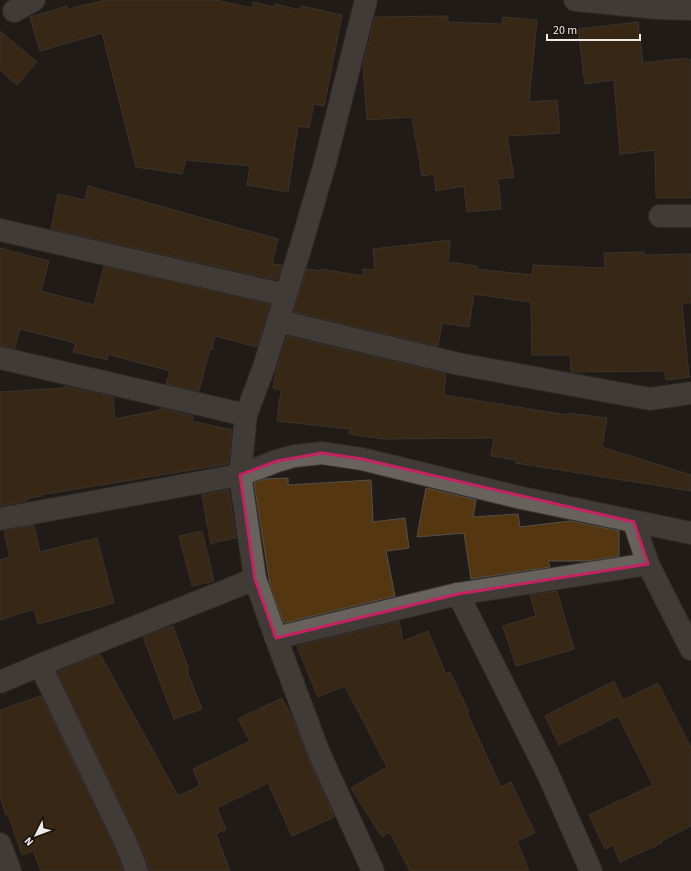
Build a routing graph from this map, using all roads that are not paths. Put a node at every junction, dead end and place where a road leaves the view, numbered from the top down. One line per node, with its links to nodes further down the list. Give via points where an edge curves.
1 (34, 0): 6 (street)
2 (366, 0): 10 (street, via 325,163)
3 (575, 0): 4 (street)
4 (657, 4): 5 (street)
5 (691, 9)
6 (14, 11)
7 (660, 216): 8 (street)
8 (691, 216)
9 (0, 230): 10 (street)
10 (285, 295): 11 (street)
11 (278, 321): 13 (street, via 459,364 650,399); 14 (street)
12 (0, 358): 14 (street)
13 (691, 393)
14 (246, 415): 15 (street)
15 (240, 475): 16 (street); 17 (street, via 294,456 322,453 362,459); 20 (street)
16 (0, 519)
17 (634, 522): 18 (street); 19 (street)
18 (691, 533)
19 (648, 564): 21 (street); 23 (street)
20 (255, 579): 22 (street); 24 (street)
21 (458, 594): 22 (street); 30 (street, via 548,774)
22 (276, 638): 29 (street, via 319,753)
23 (691, 649)
24 (40, 665): 25 (street); 28 (street)
25 (0, 682)
26 (0, 844): 27 (street)
27 (10, 871)
28 (137, 871)
29 (373, 871)
30 (590, 871)

